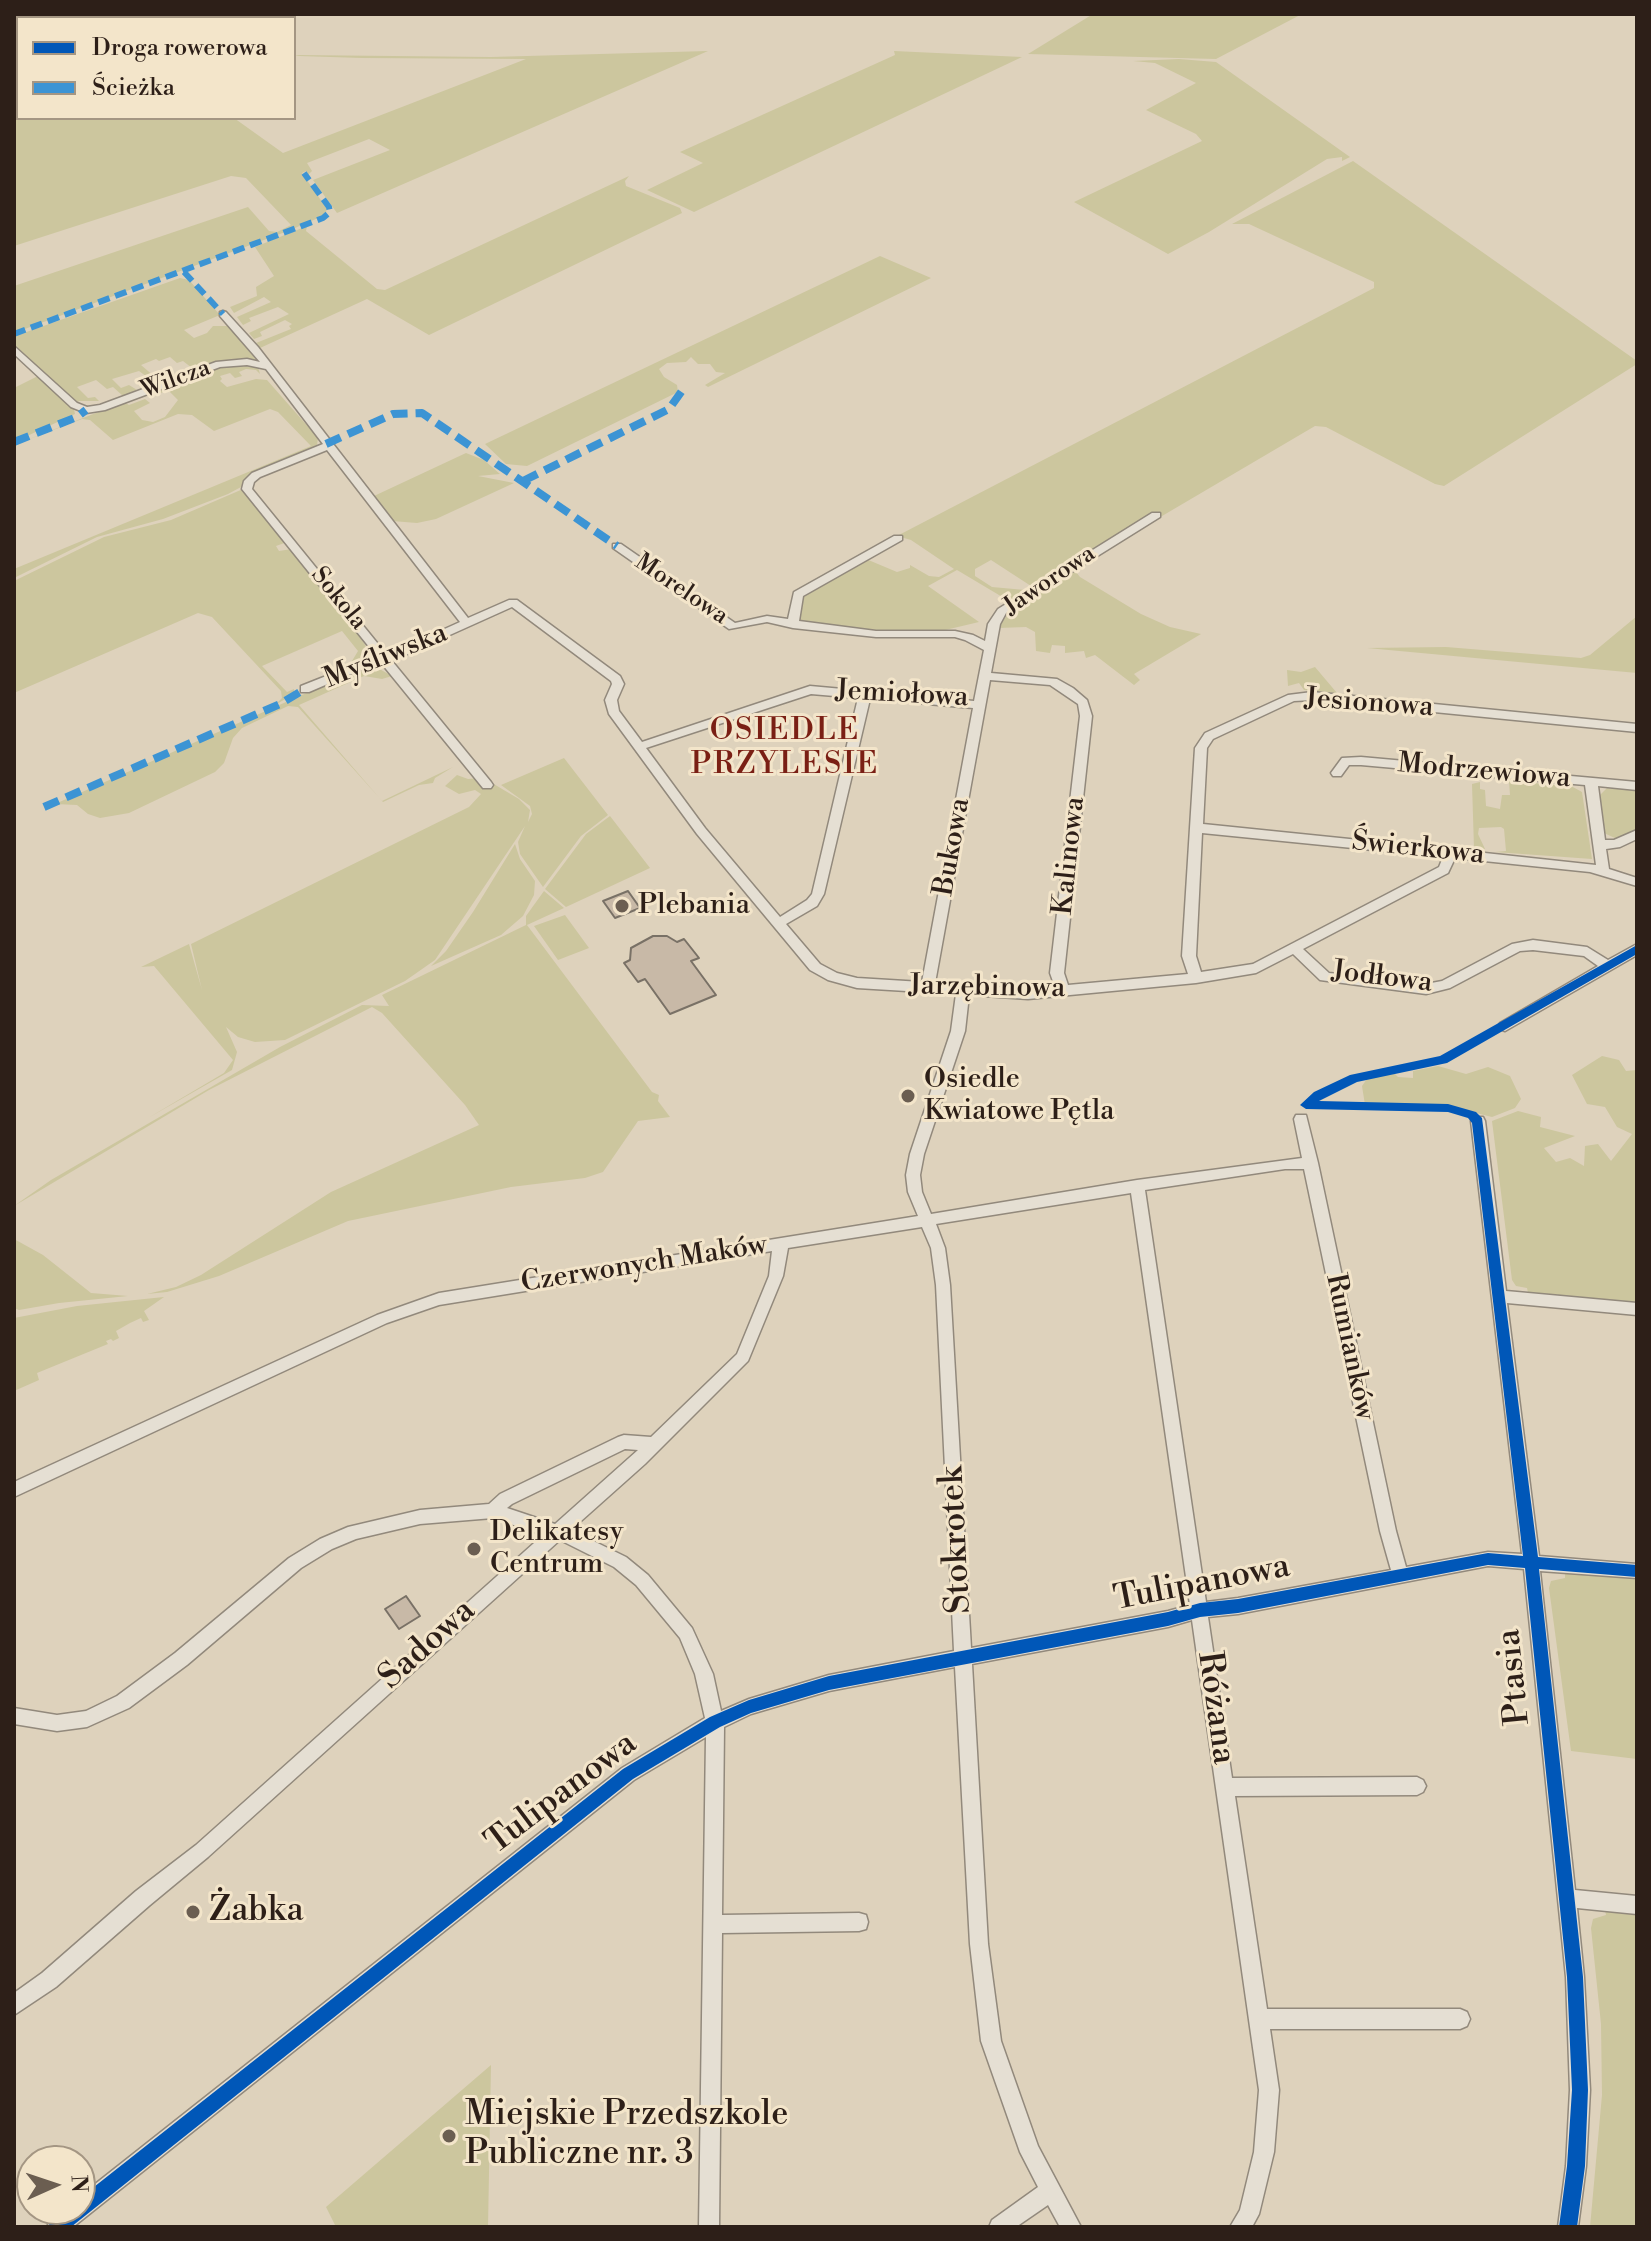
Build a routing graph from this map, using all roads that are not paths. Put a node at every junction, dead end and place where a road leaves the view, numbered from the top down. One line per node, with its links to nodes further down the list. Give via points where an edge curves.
1 (223, 314): 3 (street)
2 (14, 349): 3 (street, Wilcza, via 86,410 219,364)
3 (268, 367): 4 (street)
4 (327, 445): 8 (street); 11 (street, Sokola, via 261,473 247,487)
5 (1156, 515): 10 (street, Jaworowa, via 1007,607 996,619)
6 (898, 538): 9 (street, via 798,594)
7 (617, 546): 9 (street, Morelowa, via 733,627 767,619)
8 (467, 624): 11 (street, Myśliwska); 16 (street, Myśliwska, via 513,602 616,679)
9 (793, 625): 10 (street, Morelowa, via 876,634 955,634)
10 (989, 648): 12 (street, Jaworowa)
11 (387, 659): 13 (street, Myśliwska); 22 (street, Sokola)
12 (985, 676): 15 (street, Jemiołowa); 17 (street, Jemiołowa, via 1053,682 1083,703)
13 (305, 689)
14 (865, 694): 15 (street, Jemiołowa); 19 (street, Jemiołowa, via 810,690); 30 (street, via 818,894)
15 (979, 705): 35 (street, Bukowa)
16 (613, 711): 19 (street, Jarzębinowa)
17 (1086, 721): 37 (street, Kalinowa, via 1057,973)
18 (1637, 728): 24 (street, Jesionowa, via 1292,698 1209,736 1201,748)
19 (638, 747): 30 (street, Jarzębinowa)
20 (1337, 773): 21 (street, Modrzewiowa, via 1346,761 1361,761)
21 (1591, 782): 23 (street, Modrzewiowa); 26 (street)
22 (487, 785)
23 (1637, 786)
24 (1197, 828): 27 (street, Świerkowa); 34 (street, Jesionowa, via 1189,956)
25 (1637, 834): 26 (street)
26 (1599, 845): 28 (street)
27 (1452, 852): 28 (street, Świerkowa); 31 (street, Jarzębinowa, via 1444,870)
28 (1603, 870): 29 (street, Świerkowa)
29 (1637, 882)
30 (779, 923): 35 (street, Jarzębinowa, via 815,967 833,977)
31 (1294, 948): 33 (street, Jodłowa, via 1325,977 1426,989 1445,985 1517,947 1587,952); 34 (street, Jarzębinowa, via 1256,968)
32 (1637, 949): 33 (street)
33 (1607, 966): 38 (street)
34 (1196, 978): 37 (street, Jarzębinowa)
35 (928, 988): 36 (street, Jarzębinowa)
36 (963, 991): 37 (street, Jarzębinowa); 43 (street, Stokrotek, via 958,1031 913,1175)
37 (1063, 991)
38 (1505, 1026)
39 (1301, 1119): 41 (street, Rumianków)
40 (1478, 1121): 45 (street, Ptasia)
41 (1311, 1163): 42 (street, Czerwonych Maków); 53 (street, Rumianków)
42 (1137, 1186): 43 (street, Czerwonych Maków); 54 (street, Różana)
43 (927, 1221): 44 (street, Czerwonych Maków); 55 (street, Stokrotek, via 938,1248 943,1285)
44 (781, 1243): 47 (street, Sadowa, via 776,1276 743,1357); 48 (street, Czerwonych Maków, via 416,1306)
45 (1499, 1296): 46 (street); 51 (street, Ptasia)
46 (1637, 1309)
47 (652, 1444): 49 (street, via 624,1442 506,1499); 50 (street, Sadowa)
48 (14, 1490)
49 (493, 1511): 50 (street); 56 (street, via 420,1517 354,1532 295,1563 123,1702 87,1719 57,1723)
50 (554, 1532): 57 (street, via 620,1562 663,1603 698,1660); 64 (street, Sadowa, via 202,1851)
51 (1531, 1561): 52 (street, Tulipanowa); 53 (street, Tulipanowa, via 1488,1559); 60 (street, Ptasia)
52 (1637, 1571)
53 (1400, 1574): 54 (street, Tulipanowa)
54 (1200, 1610): 55 (street, Tulipanowa); 59 (street, Różana)
55 (963, 1657): 57 (street, Tulipanowa, via 829,1683 772,1698); 67 (street, Stokrotek, via 979,1944 991,2041 1017,2121)
56 (14, 1716)
57 (715, 1722): 63 (street); 68 (street, Tulipanowa, via 628,1774)
58 (1417, 1786): 59 (street)
59 (1226, 1787): 65 (street, Różana)
60 (1568, 1898): 61 (street); 73 (street, Ptasia, via 1580,2090)
61 (1637, 1905)
62 (859, 1922): 63 (street)
63 (712, 1924): 69 (street)
64 (14, 2005)
65 (1258, 2019): 66 (street); 72 (street, Różana, via 1269,2090 1264,2152 1249,2214)
66 (1460, 2019)
67 (1049, 2192): 70 (street); 71 (street, Stokrotek)
68 (57, 2227)
69 (709, 2227)
70 (999, 2227)
71 (1071, 2227)
72 (1240, 2227)
73 (1568, 2227)

